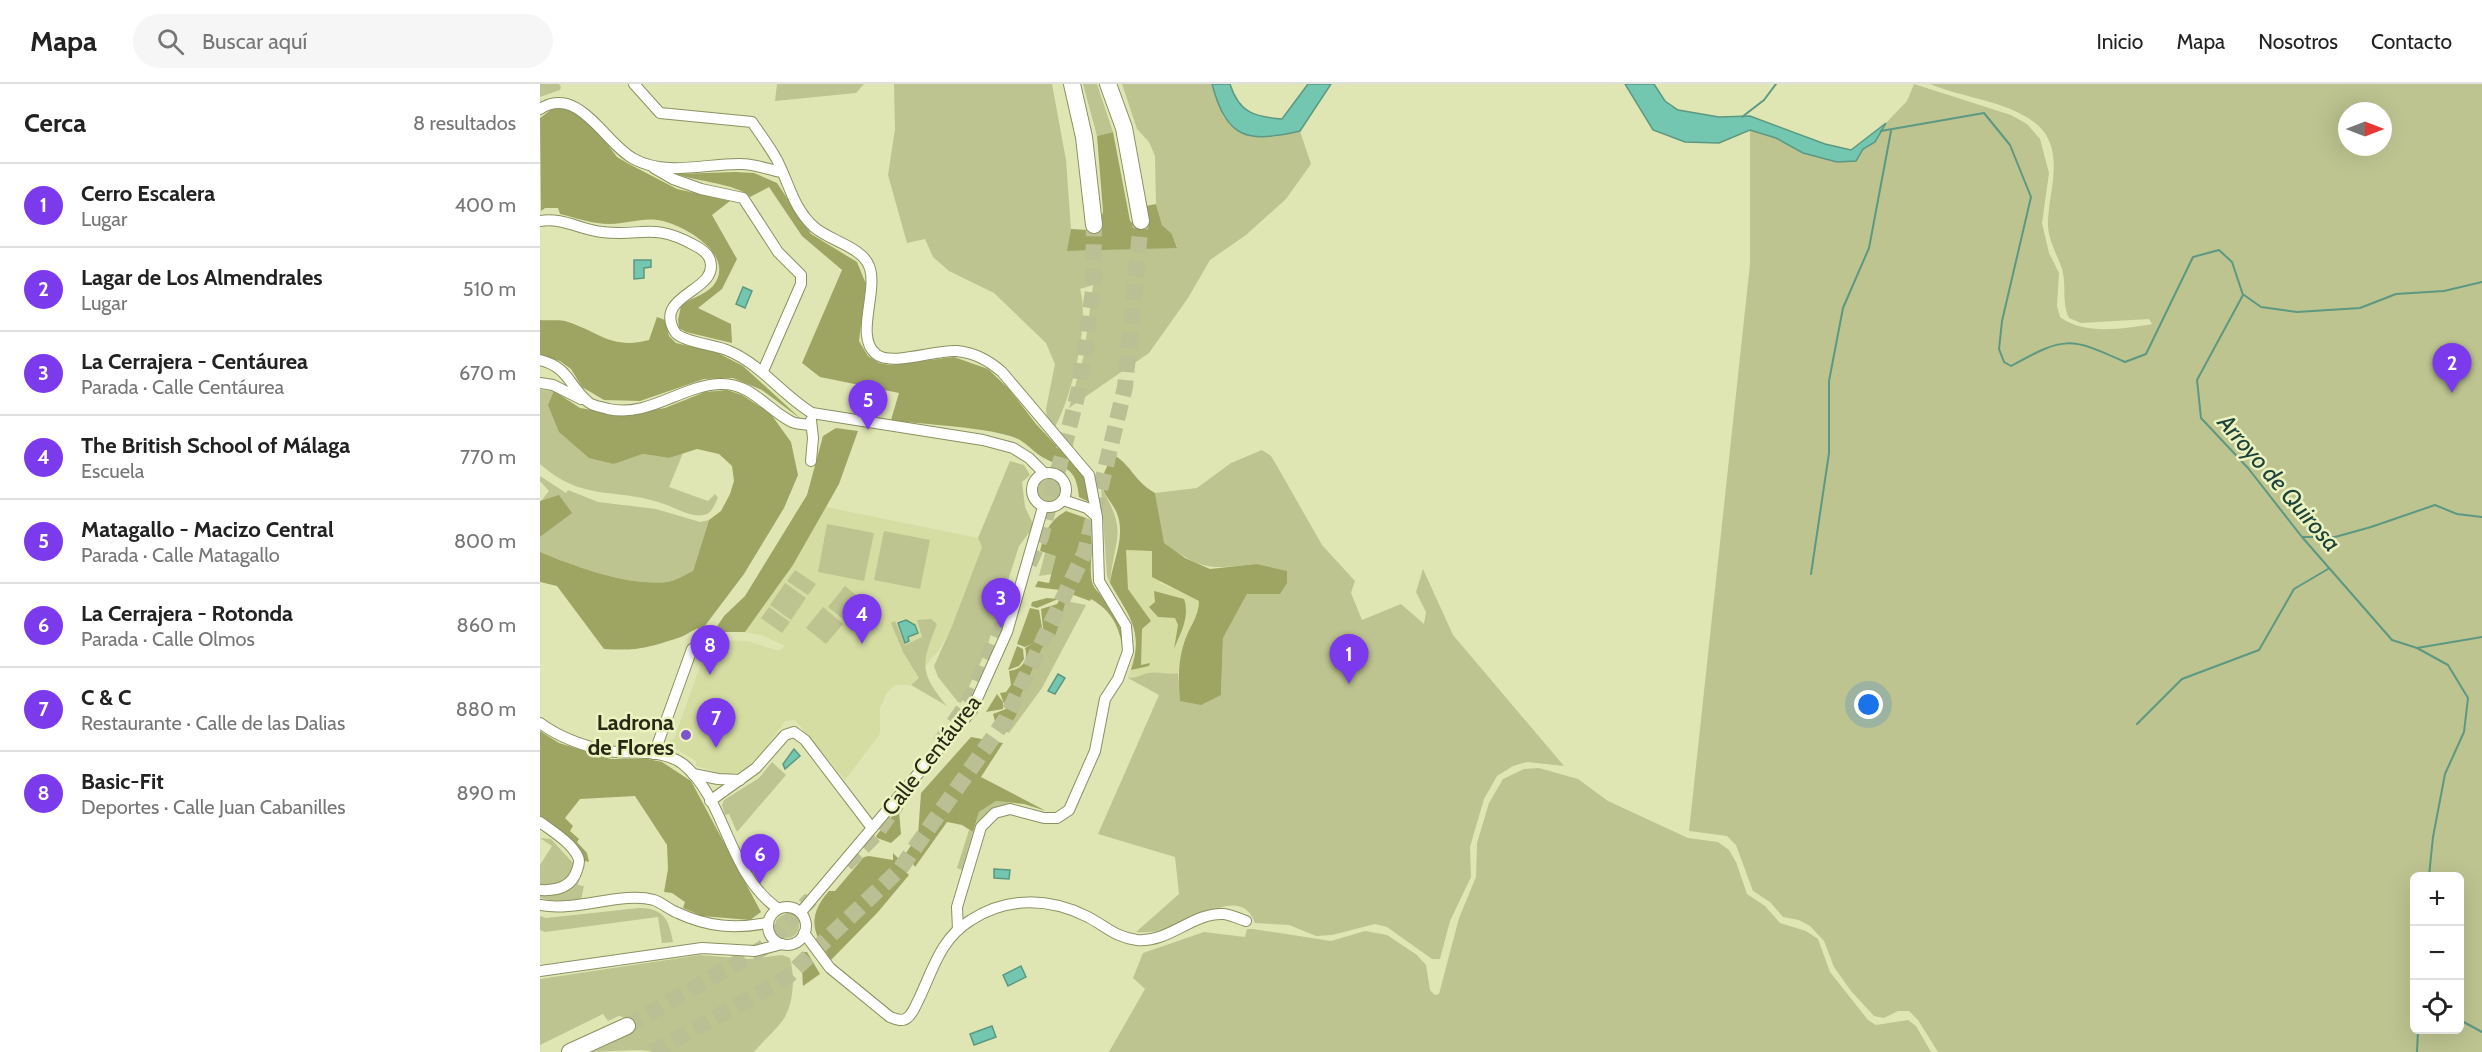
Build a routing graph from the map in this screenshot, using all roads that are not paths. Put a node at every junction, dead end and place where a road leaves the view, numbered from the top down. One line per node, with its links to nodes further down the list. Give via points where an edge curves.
1 (634, 84): 6 (street, via 660,113 752,122)
2 (1072, 84): 9 (highway, via 1084,138)
3 (1108, 84): 8 (highway, via 1124,128)
4 (540, 109): 5 (street, via 556,99 580,102 617,147)
5 (654, 168): 6 (street, via 743,164); 11 (street, via 701,189 743,198 778,252 801,274 801,284)
6 (782, 172): 20 (street, via 786,186 813,226 863,255 869,266 873,281 867,335 875,354 902,358 957,351 988,360 1089,475)
7 (540, 221): 11 (street, via 564,222 601,232 655,230 679,236 702,249 710,258 711,270 707,280 682,296 672,308 670,320 675,333 684,339 729,350)
8 (1141, 221)
9 (1094, 225)
10 (540, 360): 13 (street, via 565,372)
11 (764, 371): 14 (street, via 797,404)
12 (540, 383): 13 (street, via 553,385)
13 (588, 403): 15 (street, via 611,410 640,408 721,384 744,389 792,422)
14 (812, 413): 15 (street); 17 (street, via 983,440 1013,448)
15 (810, 425): 16 (street)
16 (811, 461)
17 (1044, 473): 18 (street, via 1063,480); 19 (street, via 1036,479 1032,492)
18 (1063, 500): 19 (street, via 1054,507); 20 (street, via 1087,508)
19 (1043, 507): 28 (street, Calle Centáurea, via 1007,632 972,710)
20 (1097, 517): 35 (street, via 1100,581 1126,626 1128,651 1118,679 1105,699 1095,751 1069,810 1061,816 1044,818 1010,809 995,813 981,827 957,907)
21 (693, 649): 23 (street)
22 (540, 723): 23 (street, via 576,742 608,751)
23 (654, 754): 24 (street, via 681,762)
24 (693, 774): 25 (street); 26 (street)
25 (740, 780): 26 (street); 28 (street, via 785,735 794,732 806,740)
26 (710, 801): 31 (street, via 739,863 765,899)
27 (540, 822): 29 (street, via 578,855 579,863 574,879 565,886)
28 (872, 828): 32 (street, Calle Centáurea)
29 (540, 890)
30 (540, 905): 34 (street, via 557,908 654,900 700,923 727,927)
31 (777, 908): 32 (street, via 790,906); 34 (street)
32 (801, 912): 36 (street, via 806,922)
33 (1246, 921): 35 (street, via 1225,914 1206,917 1165,936 1141,940 1119,937 1066,907 1035,901 1013,902 992,909)
34 (767, 923): 37 (street, via 773,940)
35 (958, 930): 36 (street, via 940,950 915,1007 907,1018 900,1020 890,1017 830,968)
36 (804, 933): 37 (street, via 794,944)
37 (782, 945): 38 (street, via 755,951 702,948)
38 (540, 971)
39 (627, 1026): 40 (highway)
40 (570, 1052)

